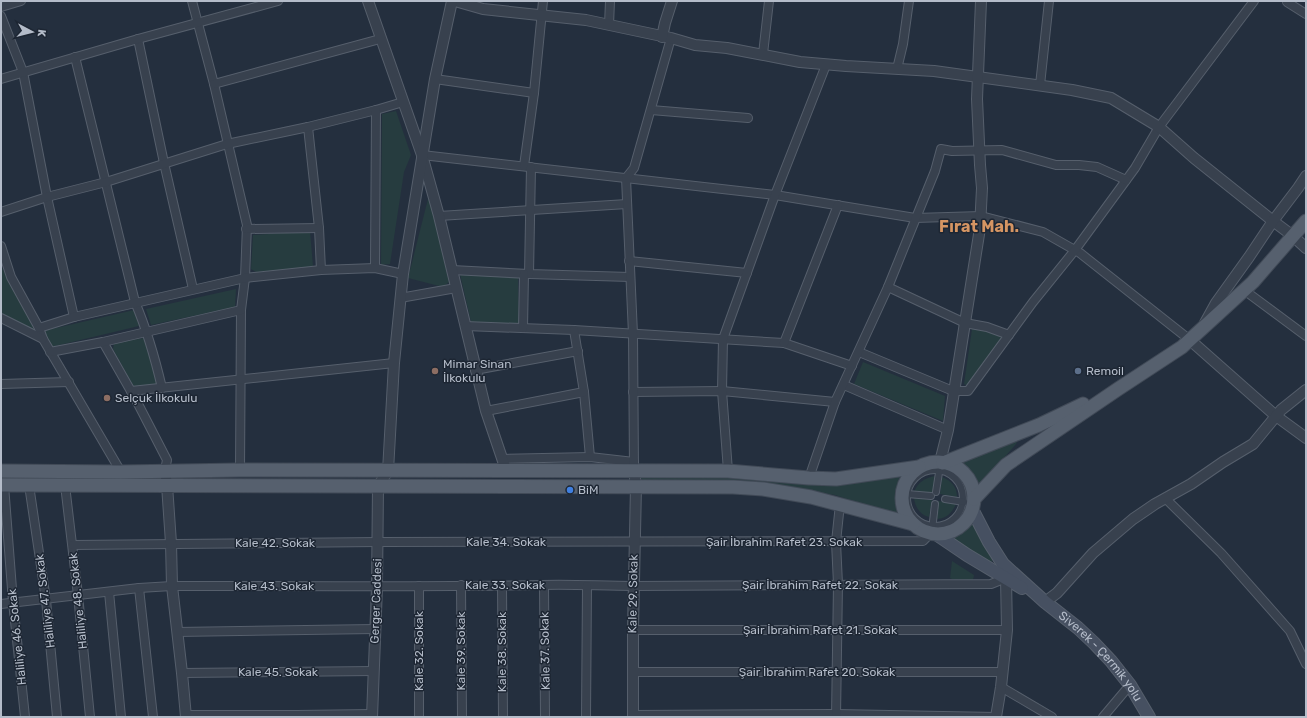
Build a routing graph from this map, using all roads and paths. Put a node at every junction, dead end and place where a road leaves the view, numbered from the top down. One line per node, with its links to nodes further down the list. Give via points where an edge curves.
1 (21, 1): 16 (street)
2 (192, 1): 20 (street)
3 (278, 1): 14 (street)
4 (368, 1): 23 (street)
5 (453, 1): 18 (street, via 483,10); 32 (street)
6 (543, 1): 18 (street)
7 (610, 1): 21 (street)
8 (672, 1): 24 (street, via 665,23)
9 (769, 1): 25 (street)
10 (909, 1): 28 (street)
11 (981, 1): 30 (street)
12 (1049, 1): 34 (street)
13 (1254, 1): 41 (street)
14 (269, 2): 20 (street)
15 (1287, 2): 17 (street)
16 (1, 7)
17 (1306, 14)
18 (541, 15): 21 (street); 35 (street)
19 (1, 16): 29 (street)
20 (198, 22): 22 (street); 33 (street)
21 (608, 25): 24 (street)
22 (138, 38): 26 (street); 45 (street)
23 (380, 38): 33 (street); 36 (street)
24 (667, 38): 25 (street, via 695,45); 38 (street)
25 (763, 54): 27 (street)
26 (75, 57): 29 (street); 50 (street)
27 (826, 65): 28 (street); 51 (street)
28 (897, 69): 30 (street)
29 (23, 72): 31 (street); 52 (street)
30 (978, 77): 34 (street); 43 (street)
31 (1, 79)
32 (434, 79): 35 (street); 44 (street)
33 (214, 84): 42 (street)
34 (1040, 85): 41 (street, via 1111,98)
35 (534, 93): 46 (street)
36 (403, 102): 37 (street); 44 (street)
37 (376, 110): 40 (street); 69 (street)
38 (651, 110): 39 (street); 48 (street, via 634,168)
39 (748, 118)
40 (308, 127): 42 (street); 63 (street)
41 (1159, 127): 49 (street); 60 (street)
42 (227, 144): 45 (street); 62 (street)
43 (979, 150): 49 (street, via 1002,150 1056,165 1096,167); 58 (street); 59 (street, via 941,149 935,171)
44 (422, 155): 46 (street); 57 (street); 73 (street)
45 (164, 163): 50 (street); 79 (street)
46 (527, 167): 48 (street); 55 (street)
47 (1306, 176): 60 (street)
48 (626, 178): 51 (street); 53 (street)
49 (1126, 180): 67 (street)
50 (106, 182): 52 (street); 82 (street)
51 (775, 195): 54 (street); 72 (street)
52 (46, 197): 56 (street); 84 (street)
53 (627, 204): 55 (street); 68 (street)
54 (838, 205): 59 (street); 100 (street)
55 (530, 211): 57 (street); 74 (street)
56 (1, 212)
57 (438, 216): 71 (street)
58 (981, 216): 59 (street); 67 (street, via 1043,232); 86 (street)
59 (915, 218): 77 (street)
60 (1273, 221): 64 (street); 91 (street, via 1216,303)
61 (1306, 222): 64 (main road)
62 (246, 228): 63 (street); 76 (street)
63 (319, 228): 70 (street)
64 (1293, 236): 66 (street); 80 (main road)
65 (1, 246): 88 (street, via 11,277)
66 (1306, 248)
67 (1075, 250): 94 (street); 98 (street)
68 (630, 261): 72 (street); 75 (street)
69 (375, 268): 70 (street); 73 (street)
70 (321, 270): 76 (street)
71 (452, 270): 74 (street); 78 (street)
72 (747, 273): 97 (street)
73 (403, 274): 81 (street)
74 (526, 274): 75 (street); 89 (street)
75 (630, 277): 93 (street)
76 (245, 278): 79 (street); 83 (street)
77 (888, 287): 86 (street); 103 (street)
78 (456, 288): 81 (street); 87 (street)
79 (193, 289): 82 (street)
80 (1244, 290): 91 (main road); 95 (street)
81 (400, 298): 104 (street)
82 (135, 302): 84 (street); 92 (street)
83 (241, 310): 92 (street); 107 (street)
84 (74, 317): 88 (street)
85 (1, 318): 96 (street)
86 (965, 323): 94 (street); 116 (street)
87 (465, 326): 89 (street); 106 (street)
88 (39, 328): 96 (street)
89 (523, 328): 90 (street)
90 (574, 330): 93 (street); 101 (street)
91 (1201, 330): 98 (main road)
92 (146, 331): 99 (street); 111 (street)
93 (633, 334): 97 (street); 118 (street)
94 (1009, 335): 116 (street, via 968,391)
95 (1306, 336)
96 (43, 339): 102 (street)
97 (723, 339): 100 (street); 115 (street)
98 (1190, 340): 112 (main road); 121 (street)
99 (103, 342): 102 (street); 114 (street)
100 (784, 343): 105 (street)
101 (578, 351): 106 (street); 117 (street)
102 (50, 352): 108 (street)
103 (859, 352): 105 (street); 116 (street)
104 (394, 363): 107 (street); 133 (street)
105 (852, 366): 110 (street)
106 (475, 370): 120 (street)
107 (240, 380): 111 (street); 130 (street)
108 (69, 382): 109 (street); 134 (street)
109 (1, 384)
110 (844, 385): 119 (street); 122 (street)
111 (162, 388): 114 (street)
112 (1118, 389): 126 (main road); 147 (main road, via 1006,465)
113 (1306, 390): 121 (street)
114 (131, 391): 129 (street, via 167,460)
115 (722, 391): 118 (street); 119 (street); 131 (street)
116 (953, 391): 122 (street)
117 (584, 392): 120 (street); 124 (street)
118 (633, 392): 127 (street)
119 (835, 402): 135 (street)
120 (486, 411): 125 (street)
121 (1276, 416): 123 (street); 143 (street, via 1253,444)
122 (948, 430): 126 (street)
123 (1306, 438)
124 (590, 457): 125 (street); 127 (street)
125 (504, 465): 127 (main road); 133 (main road)
126 (941, 465): 128 (main road, via 926,464); 142 (street, via 917,476 910,483); 142 (street, via 934,494); 147 (main road, via 953,466 962,471 968,479 972,489)
127 (634, 466): 131 (main road); 141 (street, Kale 29. Sokak)
128 (919, 467): 135 (main road, via 836,479); 148 (main road, via 906,481 902,499)
129 (165, 470): 130 (main road); 134 (main road); 139 (street)
130 (240, 470): 133 (main road)
131 (728, 470): 135 (main road)
132 (1, 471): 134 (main road)
133 (388, 471): 140 (street)
134 (121, 472)
135 (809, 478)
136 (2, 485): 137 (main road); 170 (street, Haliliye 46. Sokak)
137 (29, 485): 138 (main road); 169 (street, Haliliye 47. Sokak)
138 (66, 485): 139 (main road); 154 (street, Haliliye 48. Sokak)
139 (168, 485): 140 (main road); 153 (street)
140 (378, 486): 141 (main road); 151 (street, Gerger Caddesi)
141 (636, 486): 145 (main road, via 763,489); 150 (street, Kale 29. Sokak)
142 (907, 494): 149 (street, via 908,506 915,518)
143 (1165, 498): 171 (street, via 1133,519 1093,553); 178 (street, via 1221,553 1290,632)
144 (945, 499): 147 (street)
145 (840, 504): 148 (main road); 152 (street)
146 (935, 504): 149 (street)
147 (970, 504): 149 (main road, via 965,521 954,530 946,533); 155 (main road, Siverek - Çermik yolu)
148 (913, 524): 149 (main road, via 922,530)
149 (933, 531): 152 (street, Şair İbrahim Rafet 23. Sokak, via 923,541); 156 (main road, Siverek - Çermik yolu)
150 (634, 541): 151 (street, Kale 34. Sokak); 152 (street, Şair İbrahim Rafet 23. Sokak); 164 (street, Kale 29. Sokak)
151 (378, 542): 153 (street, Kale 42. Sokak); 165 (street, Gerger Caddesi)
152 (836, 542): 158 (street)
153 (171, 543): 154 (street, Kale 42. Sokak); 160 (street)
154 (72, 545): 168 (street, Haliliye 48. Sokak)
155 (1003, 564): 156 (street); 171 (main road, Siverek - Çermik yolu)
156 (1006, 578): 158 (street, Şair İbrahim Rafet 22. Sokak, via 991,584); 171 (main road, Siverek - Çermik yolu); 176 (street)
157 (544, 584): 162 (street, Kale 33. Sokak); 163 (street, Kale 33. Sokak); 198 (street, Kale 37. Sokak)
158 (838, 584): 164 (street, Şair İbrahim Rafet 22. Sokak); 174 (street)
159 (461, 585): 161 (street, Kale 33. Sokak); 162 (street, Kale 33. Sokak); 196 (street, Kale 39. Sokak)
160 (172, 586): 165 (street, Kale 43. Sokak); 166 (street, Kale 43. Sokak); 177 (street)
161 (419, 586): 165 (street, Kale 33. Sokak); 195 (street, Kale 32. Sokak)
162 (502, 586): 197 (street, Kale 38. Sokak)
163 (587, 586): 164 (street, Kale 33. Sokak); 199 (street)
164 (634, 586): 175 (street, Kale 29. Sokak)
165 (377, 587): 173 (street, Gerger Caddesi)
166 (138, 588): 167 (street, Kale 43. Sokak); 194 (street)
167 (109, 592): 168 (street, Kale 43. Sokak); 193 (street)
168 (78, 595): 169 (street, Kale 43. Sokak); 192 (street, Haliliye 48. Sokak)
169 (46, 600): 170 (street, Kale 43. Sokak); 191 (street, Haliliye 47. Sokak)
170 (13, 602): 172 (street, Kale 43. Sokak); 190 (street, Haliliye 46. Sokak)
171 (1045, 602): 184 (main road, Siverek - Çermik yolu, via 1094,643)
172 (1, 604)
173 (375, 629): 177 (street); 179 (street, Gerger Caddesi)
174 (837, 629): 175 (street, Şair İbrahim Rafet 21. Sokak); 176 (street, Şair İbrahim Rafet 21. Sokak); 183 (street)
175 (633, 630): 180 (street, Kale 29. Sokak)
176 (1007, 630): 181 (street)
177 (177, 632): 182 (street)
178 (1306, 664)
179 (374, 671): 182 (street, Kale 45. Sokak); 187 (street, Gerger Caddesi)
180 (632, 672): 183 (street, Şair İbrahim Rafet 20. Sokak); 188 (street, Kale 29. Sokak)
181 (1002, 672): 183 (street, Şair İbrahim Rafet 20. Sokak); 185 (street)
182 (182, 673): 186 (street)
183 (836, 673): 189 (street)
184 (1130, 685): 202 (street); 203 (main road, Siverek - Çermik yolu)
185 (1001, 687): 200 (street); 201 (street)
186 (185, 716): 187 (street)
187 (372, 716)
188 (633, 716): 189 (street)
189 (836, 716): 200 (street)
190 (26, 717)
191 (57, 717)
192 (90, 717)
193 (122, 717)
194 (153, 717)
195 (419, 717)
196 (462, 717)
197 (503, 717)
198 (545, 717)
199 (586, 717)
200 (997, 717)
201 (1052, 717)
202 (1103, 717)
203 (1149, 717)

